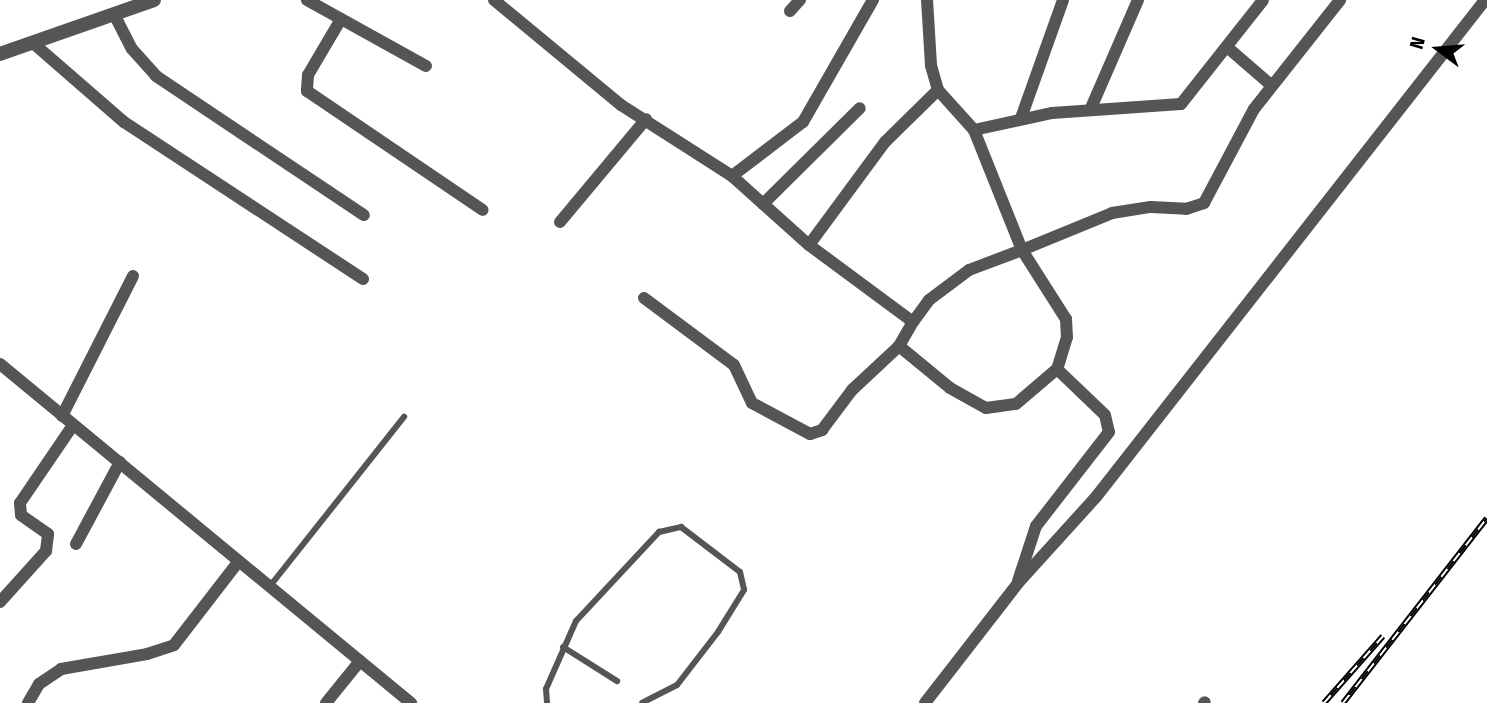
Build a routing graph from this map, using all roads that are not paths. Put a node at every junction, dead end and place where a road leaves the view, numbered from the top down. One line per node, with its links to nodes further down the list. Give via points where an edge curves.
1 (154, 0): 13 (street)
2 (307, 0): 14 (street)
3 (495, 0): 24 (street, via 602,90)
4 (800, 0): 12 (street)
5 (873, 0): 26 (street, via 803,122)
6 (927, 0): 20 (street, via 931,65)
7 (1063, 0): 23 (street)
8 (1138, 0): 22 (street)
9 (1263, 0): 16 (street)
10 (1340, 0): 19 (street)
11 (1485, 0): 46 (street, via 1096,497)
12 (790, 11)
13 (114, 14): 15 (street); 29 (street, via 132,49 156,76)
14 (341, 19): 18 (street); 28 (street, via 308,75 307,91)
15 (33, 43): 17 (street); 34 (street, via 124,122)
16 (1227, 47): 19 (street); 22 (street, via 1181,104)
17 (0, 54)
18 (426, 66)
19 (1271, 85): 32 (street, via 1235,141 1204,203 1186,209 1151,207 1112,213)
20 (938, 90): 25 (street); 31 (street, via 885,142)
21 (860, 108): 27 (street)
22 (1091, 108): 23 (street)
23 (1021, 118): 25 (street)
24 (646, 119): 26 (street); 30 (street)
25 (974, 130): 32 (street)
26 (732, 176): 27 (street)
27 (764, 204): 31 (street)
28 (482, 210)
29 (364, 215)
30 (560, 222)
31 (809, 245): 36 (street)
32 (1022, 250): 36 (street, via 969,270 929,300); 39 (street, via 1068,325)
33 (133, 275): 40 (street)
34 (363, 279)
35 (644, 298): 37 (street, via 734,365 748,400 810,434 822,430 852,390)
36 (913, 322): 37 (street)
37 (899, 346): 39 (street, via 950,388 986,408 1016,404)
38 (0, 364): 40 (street)
39 (1058, 369): 46 (street, via 1105,415 1109,432 1036,526)
40 (62, 416): 42 (street)
41 (404, 418): 47 (lane)
42 (73, 425): 43 (street); 48 (street, via 20,503 21,515 48,534 46,551)
43 (120, 462): 44 (street); 45 (street)
44 (76, 544)
45 (239, 561): 47 (street); 52 (street, via 174,645 61,669 39,684)
46 (1018, 583): 57 (street)
47 (270, 586): 50 (street)
48 (1, 599)
49 (563, 648): 51 (lane); 55 (lane, via 545,689); 56 (lane, via 588,605 659,532 674,526 689,530 740,572 744,590 677,685)
50 (360, 661): 53 (street); 54 (street)
51 (617, 681)
52 (28, 703)
53 (327, 703)
54 (411, 703)
55 (547, 703)
56 (642, 703)
57 (925, 703)

